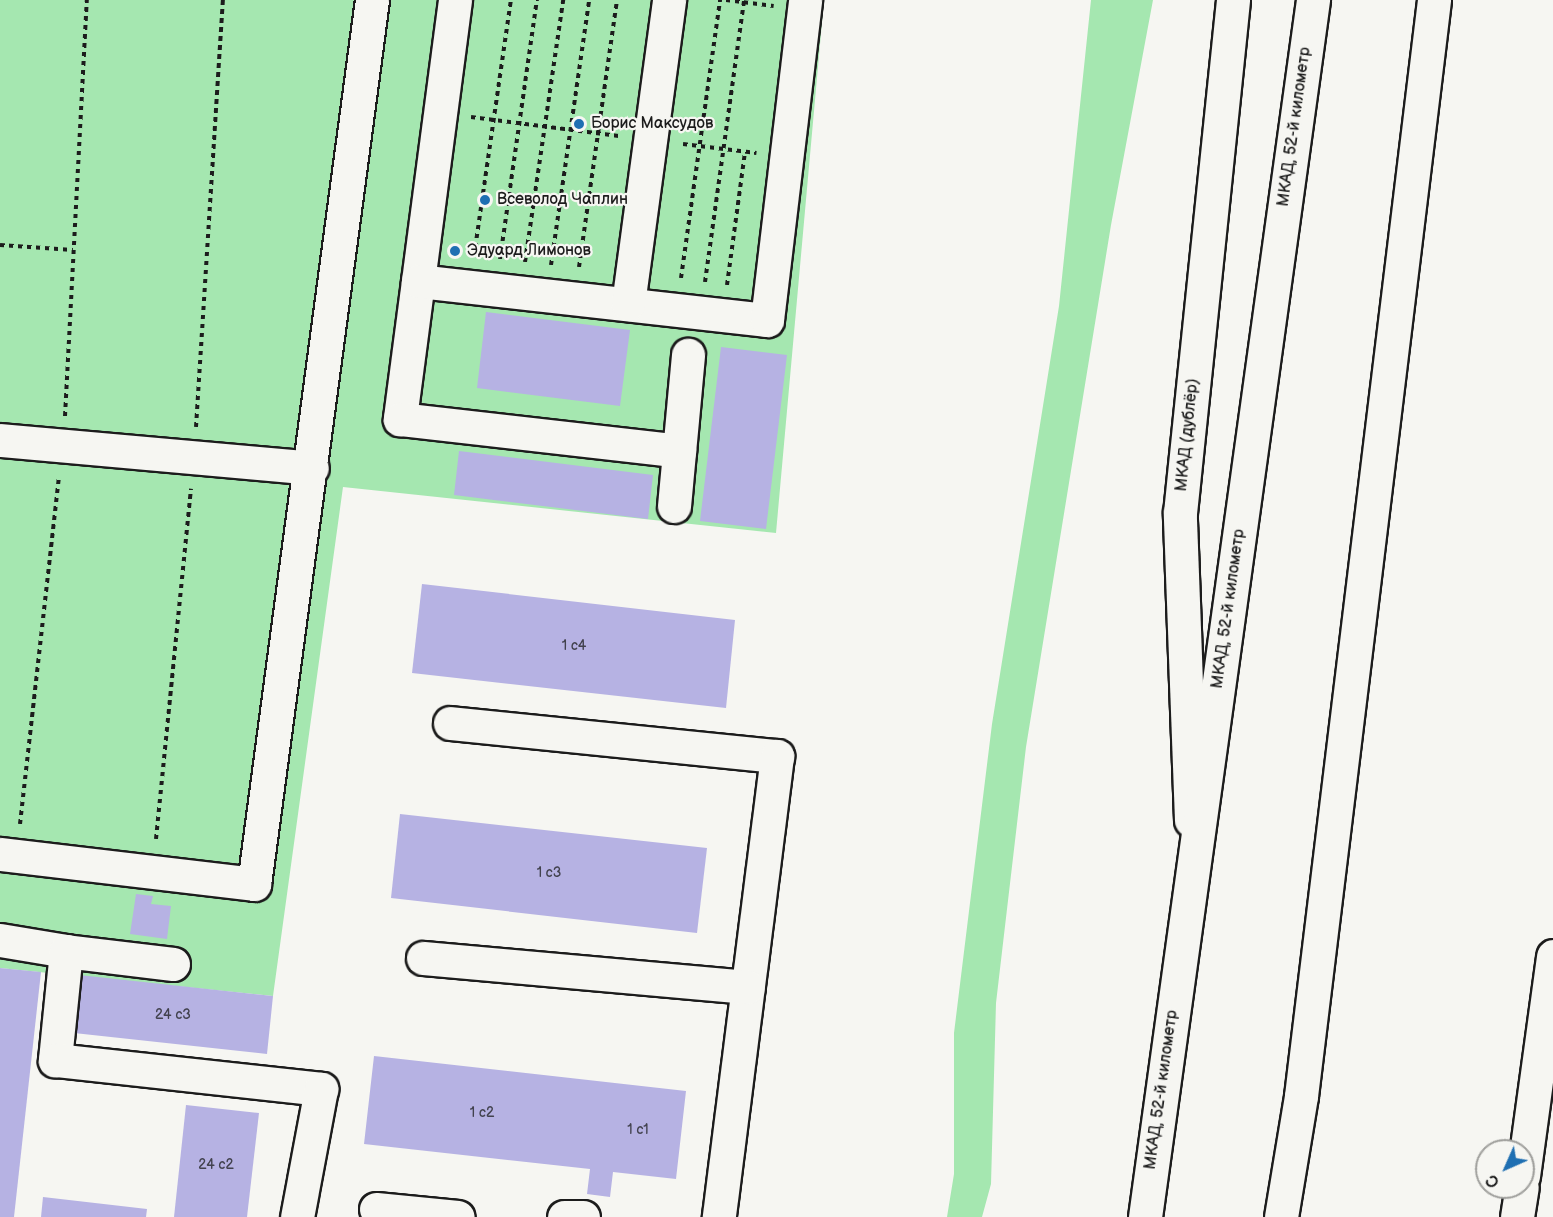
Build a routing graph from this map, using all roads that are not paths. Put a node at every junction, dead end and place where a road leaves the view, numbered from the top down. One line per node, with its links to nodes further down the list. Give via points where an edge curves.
1 (372, 0): 13 (main road)
2 (454, 0): 8 (main road)
3 (669, 0): 9 (main road)
4 (1233, 0): 17 (main road, МКАД (дублёр), via 1180,513)
5 (1313, 0): 17 (main road, МКАД, 52-й километр)
6 (1434, 0): 33 (main road, via 1301,1096)
7 (805, 5): 9 (main road, via 767,320)
8 (418, 281): 9 (main road); 12 (main road, via 400,419)
9 (628, 304)
10 (688, 355): 12 (main road)
11 (0, 440): 13 (main road)
12 (679, 451): 14 (main road)
13 (312, 468): 16 (main road, via 254,884)
14 (674, 506)
15 (450, 723): 23 (main road, via 777,756)
16 (0, 854)
17 (1192, 872): 32 (main road, МКАД, 52-й километр)
18 (0, 940): 19 (main road)
19 (66, 951): 22 (main road); 27 (main road, via 55,1060 321,1089)
20 (1553, 956): 24 (main road)
21 (423, 958): 23 (main road)
22 (173, 964)
23 (748, 987): 31 (main road)
24 (1528, 1139)
25 (1520, 1199): 34 (main road)
26 (395, 1212): 28 (main road)
27 (297, 1217)
28 (458, 1217)
29 (564, 1217): 30 (main road)
30 (583, 1217)
31 (719, 1217)
32 (1145, 1217)
33 (1281, 1217)
34 (1518, 1217)

